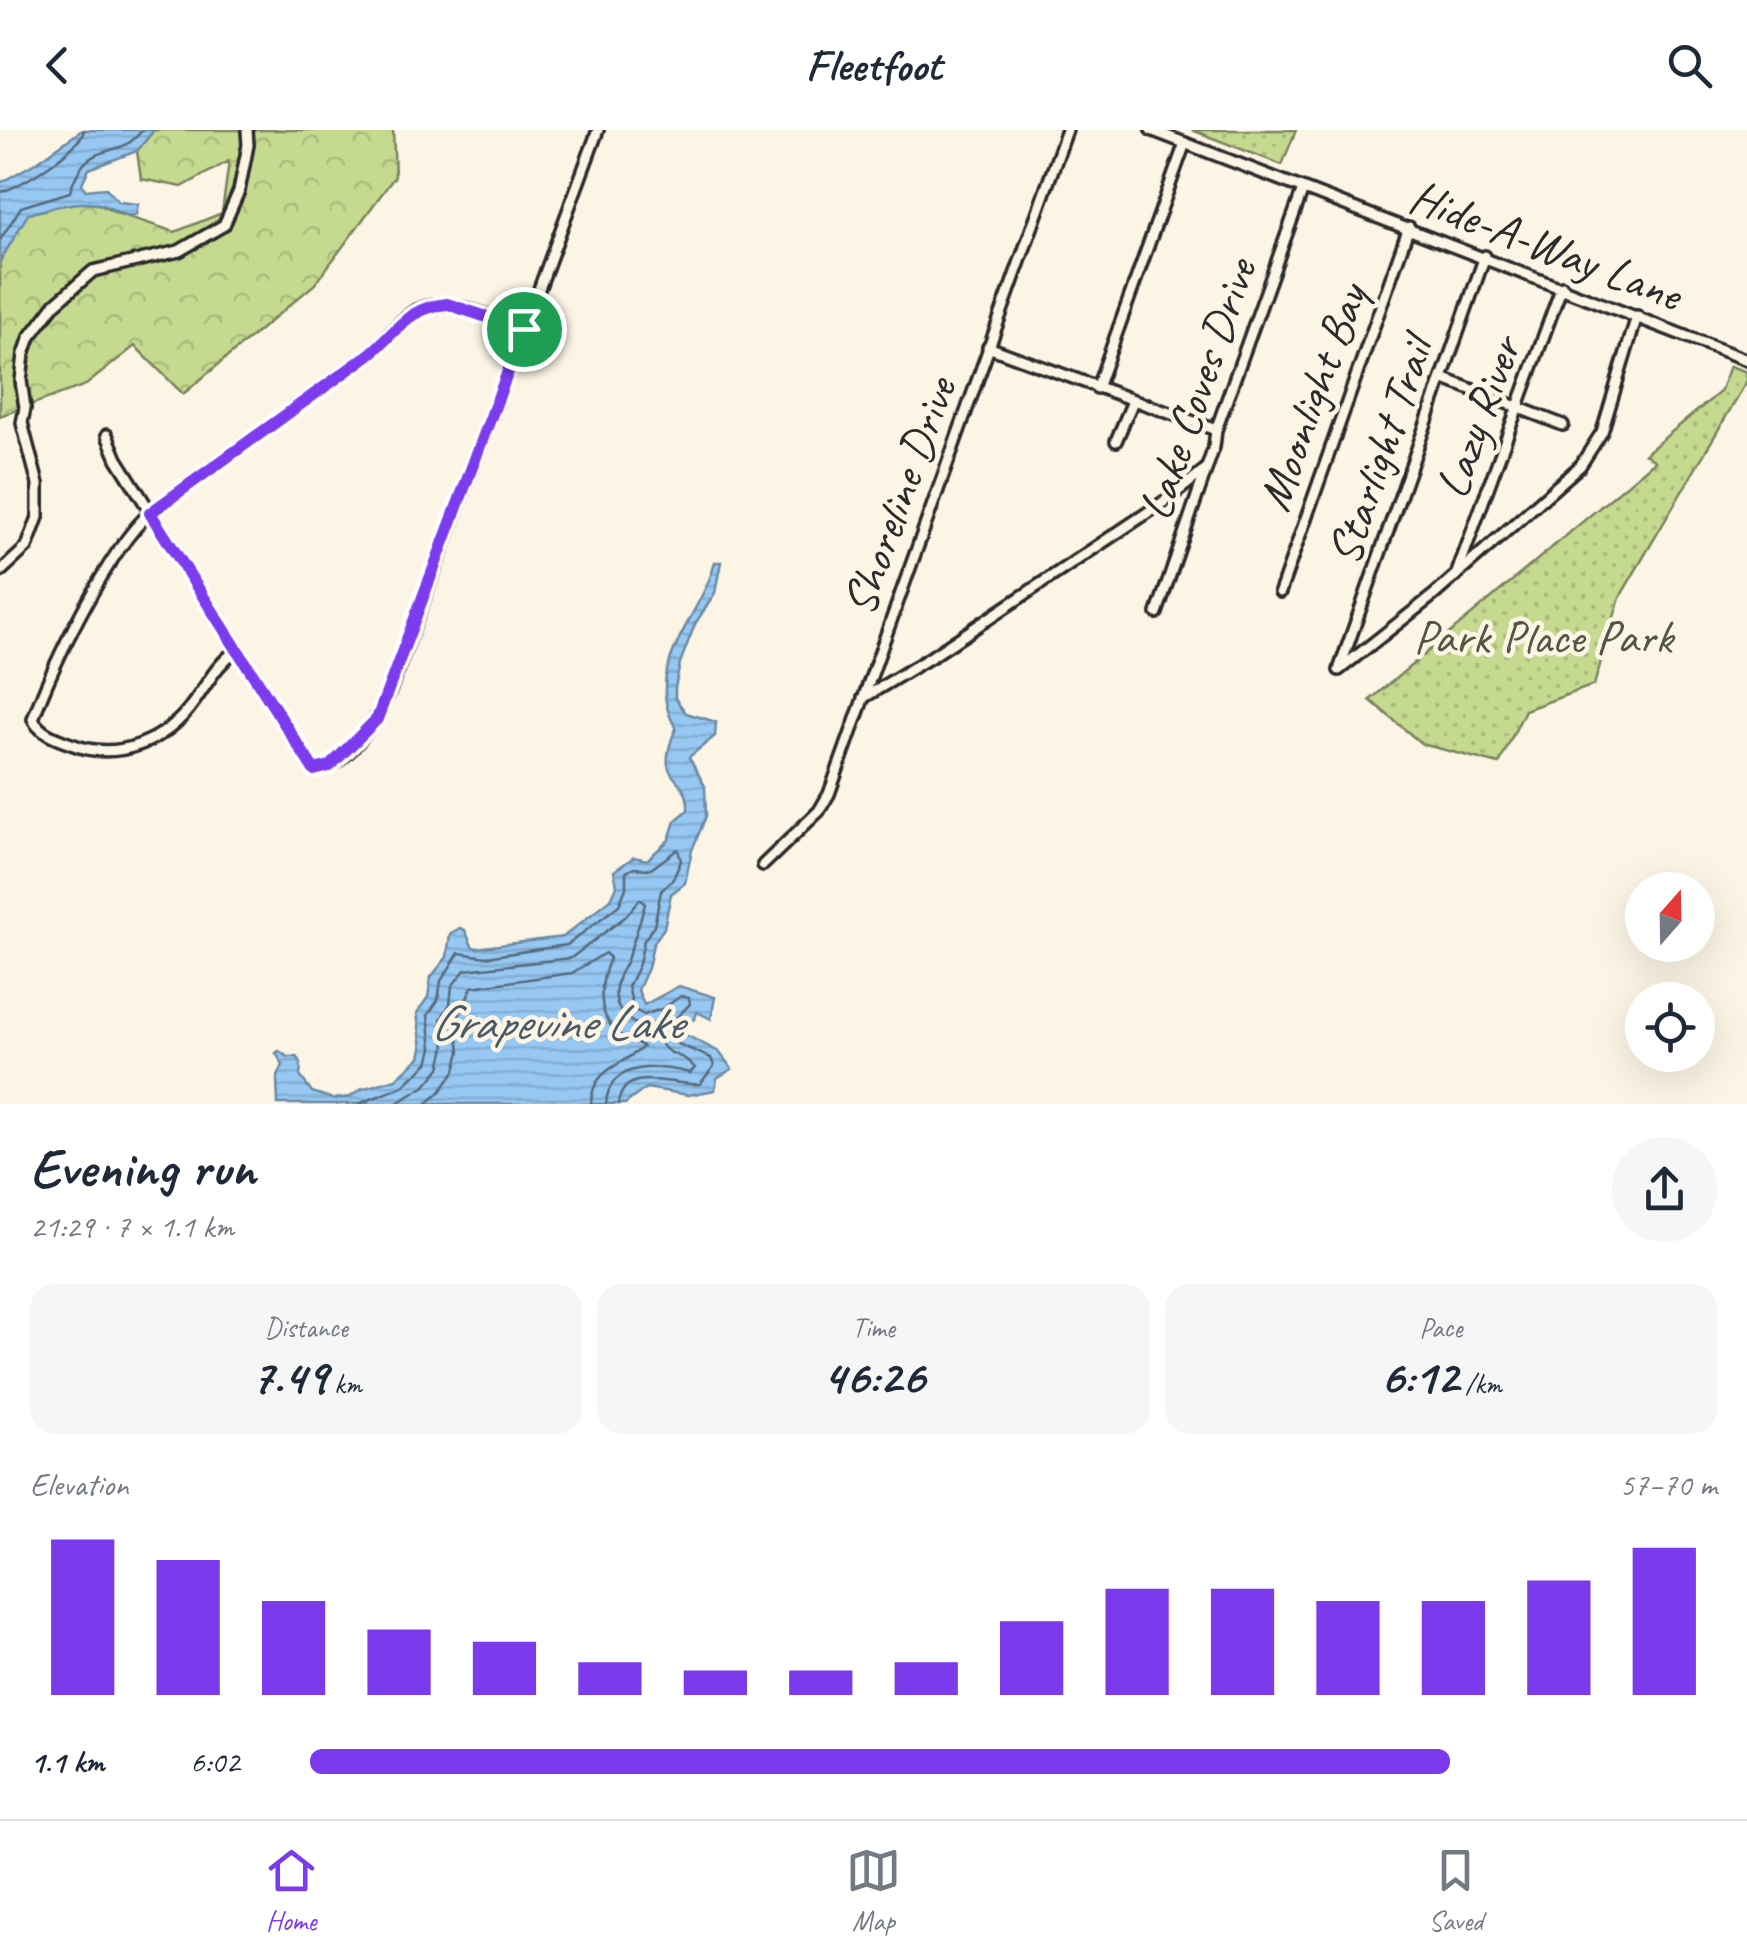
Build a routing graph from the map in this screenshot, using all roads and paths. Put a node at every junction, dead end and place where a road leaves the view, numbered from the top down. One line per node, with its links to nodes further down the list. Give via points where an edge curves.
1 (247, 130): 24 (street, via 240,192 224,225 179,251 93,272 54,304 30,338 20,381 38,517 27,547)
2 (598, 130): 11 (street)
3 (1067, 130): 12 (street, Shoreline Drive)
4 (1151, 130): 5 (street, Hide-A-Way Lane)
5 (1186, 143): 6 (street, Hide-A-Way Lane); 15 (street)
6 (1303, 189): 7 (street, Hide-A-Way Lane); 19 (street, Lake Coves Drive)
7 (1409, 228): 8 (street, Hide-A-Way Lane); 26 (street, Moonlight Bay)
8 (1485, 256): 9 (street, Hide-A-Way Lane); 14 (street, Starlight Trail)
9 (1562, 286): 10 (street, Hide-A-Way Lane); 17 (street, Lazy River)
10 (1637, 316): 13 (street, Hide-A-Way Lane); 25 (street, via 1602,432 1580,466)
11 (524, 329): 23 (street, via 447,304 419,309 370,354); 28 (street, via 377,719 330,766 314,770)
12 (988, 347): 15 (street); 29 (street, Shoreline Drive)
13 (1747, 360)
14 (1442, 378): 17 (street); 25 (street, Starlight Trail, via 1339,670)
15 (1098, 388): 16 (street)
16 (1134, 401): 19 (street); 21 (street)
17 (1518, 410): 18 (street); 25 (street, Lazy River)
18 (1563, 425)
19 (1216, 430): 22 (street, Lake Coves Drive)
20 (108, 436): 23 (street)
21 (1116, 441)
22 (1206, 469): 27 (street, Lake Coves Drive); 29 (street)
23 (150, 513): 28 (street); 28 (street, via 125,537 62,652 33,719 36,726 84,748 116,751 150,742 193,704 219,663)
24 (0, 572)
25 (1458, 573)
26 (1280, 592)
27 (1157, 613)
28 (238, 649)
29 (864, 698): 30 (street, Shoreline Drive, via 825,804)
30 (763, 865)

